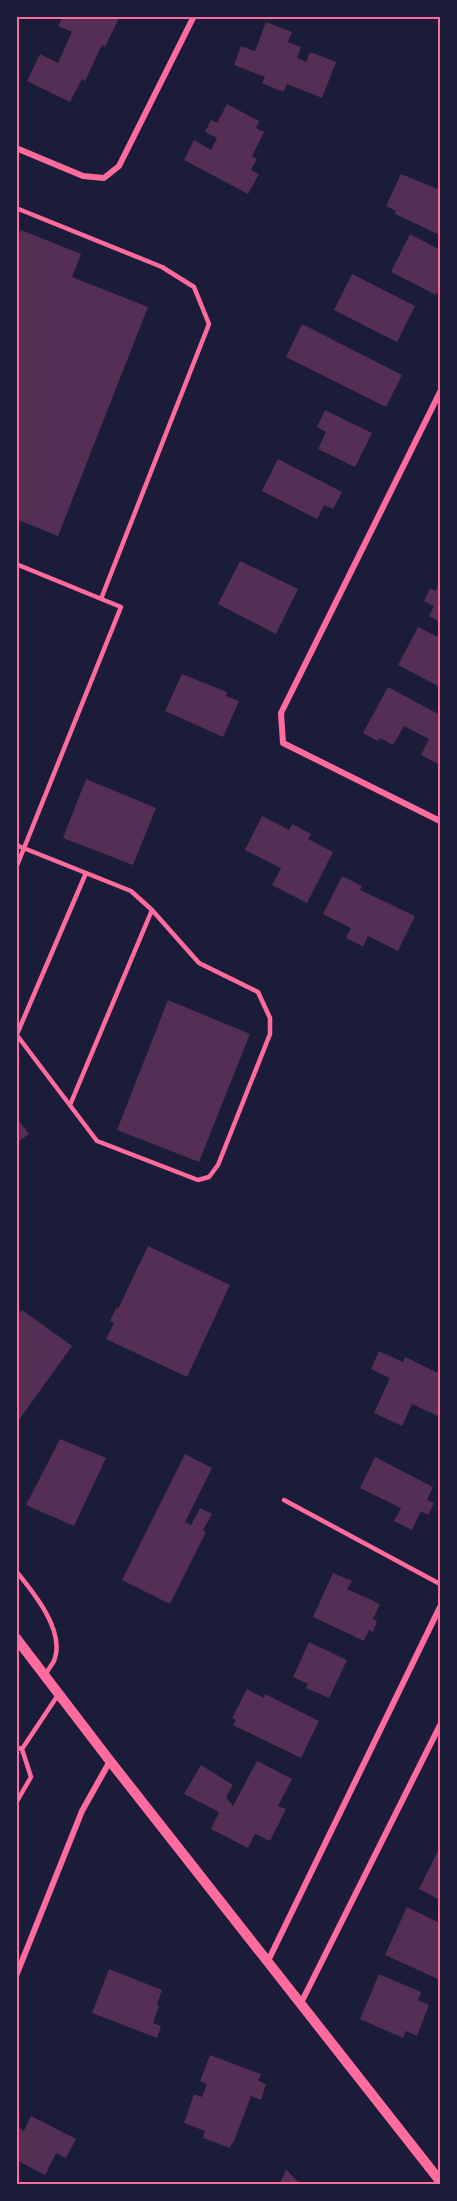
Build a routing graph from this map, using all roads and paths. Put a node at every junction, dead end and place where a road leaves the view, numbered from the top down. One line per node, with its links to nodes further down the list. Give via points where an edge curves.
1 (194, 16): 2 (street, via 118,165 104,178 83,176)
2 (16, 148)
3 (16, 208): 6 (lane, via 162,267 194,287 209,324)
4 (441, 392): 7 (street, via 281,713 283,743)
5 (16, 564): 6 (lane)
6 (101, 599): 9 (lane, via 121,607)
7 (441, 821)
8 (16, 845): 9 (lane)
9 (24, 849): 10 (lane); 11 (lane)
10 (16, 868)
11 (86, 873): 12 (lane, via 131,891); 13 (lane)
12 (152, 910): 14 (lane); 14 (lane, via 200,963 258,992 270,1018 270,1034 218,1165 209,1177 198,1180 98,1140)
13 (17, 1034): 14 (lane)
14 (70, 1105)
15 (284, 1500): 17 (lane)
16 (16, 1571): 20 (lane, via 44,1605 51,1625 55,1658)
17 (441, 1584)
18 (441, 1607): 26 (street)
19 (16, 1638): 20 (street)
20 (45, 1674): 21 (street)
21 (59, 1693): 23 (lane); 24 (street)
22 (441, 1725): 28 (street)
23 (19, 1748): 25 (lane, via 31,1777)
24 (110, 1761): 26 (street); 27 (street, via 82,1811)
25 (16, 1803)
26 (268, 1961): 28 (street)
27 (16, 1976)
28 (301, 2003): 29 (street)
29 (441, 2181)

